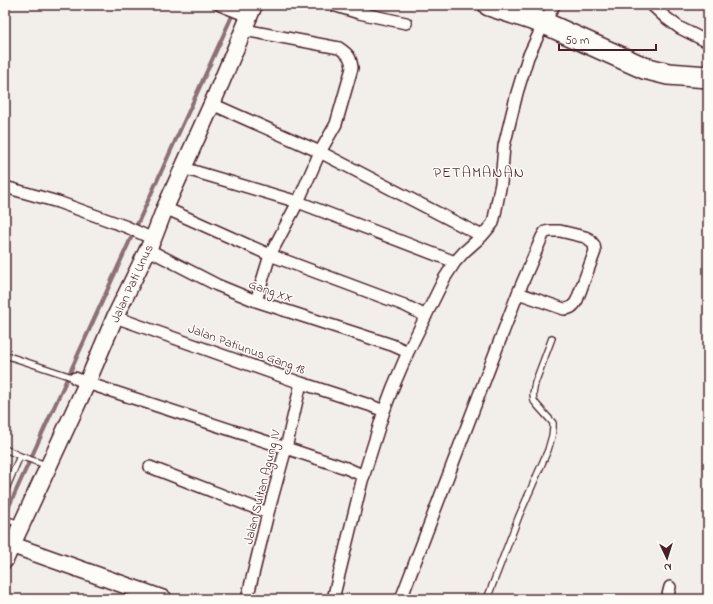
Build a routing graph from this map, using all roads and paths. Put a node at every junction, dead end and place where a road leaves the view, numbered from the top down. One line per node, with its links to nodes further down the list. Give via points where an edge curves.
1 (220, 5): 6 (street)
2 (333, 5): 7 (street)
3 (554, 5): 8 (street)
4 (652, 5): 9 (street, via 680,28)
5 (506, 11): 8 (highway)
6 (246, 16): 11 (main road, Jalan Pati Unus); 12 (street, via 339,48 352,60 336,124)
7 (406, 23)
8 (544, 23): 10 (highway, via 644,68 668,74); 17 (street, via 528,58 517,92 504,146 496,214)
9 (708, 42)
10 (708, 77)
11 (212, 104): 12 (street); 13 (main road, Jalan Pati Unus)
12 (320, 152): 15 (street); 17 (street)
13 (183, 168): 15 (street); 16 (main road, Jalan Pati Unus)
14 (5, 187): 18 (street, Gang XX, via 58,202 127,227)
15 (298, 202): 19 (street); 20 (street)
16 (165, 208): 18 (main road, Jalan Pati Unus); 19 (street)
17 (482, 236): 20 (street)
18 (146, 240): 22 (street, Gang XX, via 217,285); 24 (main road, Jalan Pati Unus)
19 (270, 255): 22 (street); 23 (street)
20 (455, 262): 23 (street)
21 (518, 293): 21 (street, via 564,309 574,306 595,251 594,245 584,237 560,231 545,232); 47 (street)
22 (256, 301): 26 (street, Gang XX)
23 (422, 314): 26 (street)
24 (115, 316): 28 (main road, Jalan Pati Unus); 29 (street, Jalan Patiunus Gang 18)
25 (552, 338): 48 (lane, via 533,394 534,401 553,423 552,436)
26 (401, 349): 30 (street, via 393,387)
27 (5, 355): 28 (lane)
28 (81, 381): 31 (street); 34 (main road, Jalan Pati Unus)
29 (301, 383): 30 (street, Jalan Patiunus Gang 18); 31 (street, Jalan Sultan Agung IV)
30 (377, 408): 36 (street)
31 (286, 448): 36 (street); 38 (street, Jalan Sultan Agung IV)
32 (5, 449): 33 (lane)
33 (20, 456): 34 (lane); 37 (lane)
34 (44, 465): 40 (main road, Jalan Pati Unus)
35 (150, 467): 38 (street)
36 (361, 474): 46 (street)
37 (5, 491)
38 (268, 513): 45 (street, Jalan Sultan Agung IV)
39 (5, 519): 40 (lane)
40 (17, 523): 41 (main road, Jalan Pati Unus)
41 (12, 545): 42 (main road, Jalan Pati Unus); 44 (main road)
42 (5, 560)
43 (670, 587): 49 (street)
44 (164, 599)
45 (247, 599)
46 (333, 599)
47 (401, 599)
48 (487, 599)
49 (667, 599)

